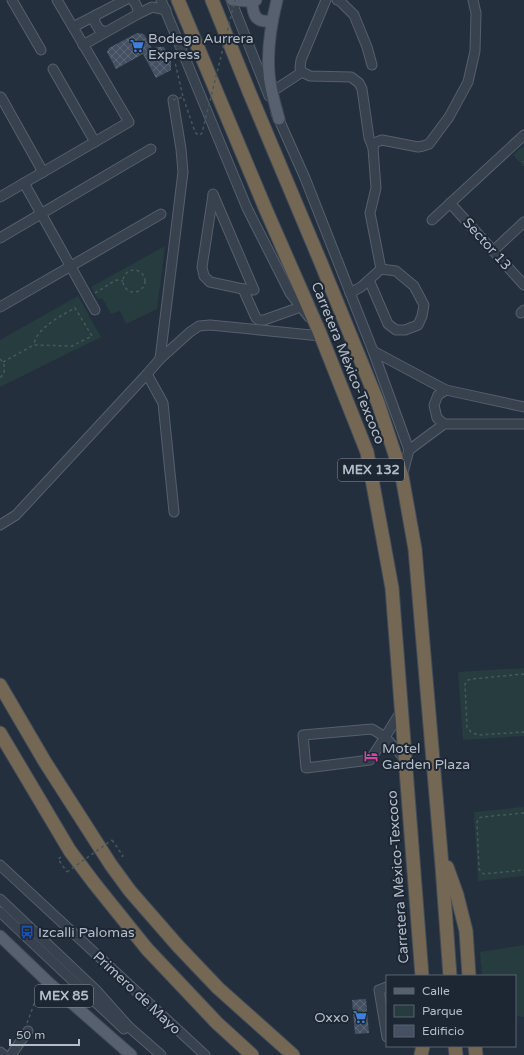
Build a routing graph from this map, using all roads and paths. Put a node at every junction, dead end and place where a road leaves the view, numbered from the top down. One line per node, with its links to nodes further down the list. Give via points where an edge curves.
1 (12, 0): 22 (street)
2 (57, 0): 18 (street)
3 (125, 0): 16 (street)
4 (132, 0): 15 (street)
5 (161, 0): 14 (street)
6 (178, 0): 53 (highway, Carretera México-Texcoco / MEX 132)
7 (212, 0): 69 (highway, Carretera México-Texcoco / MEX 132, via 378,403)
8 (233, 0): 9 (main road); 28 (path, bridge, via 200,135 195,132); 30 (street)
9 (254, 0): 17 (main road, via 255,16 260,20)
10 (277, 0): 17 (main road)
11 (326, 0): 25 (street, via 301,60)
12 (337, 0): 23 (street, via 354,15)
13 (473, 0): 33 (street, via 476,13 475,51 468,82 449,117 428,144 418,147 382,140 374,143)
14 (166, 10): 15 (street, via 152,7); 21 (street)
15 (138, 14): 19 (street)
16 (96, 15): 18 (street); 19 (street, via 94,21 98,29)
17 (272, 21): 26 (main road, via 269,74)
18 (73, 27): 20 (street)
19 (105, 32): 20 (street)
20 (83, 45): 32 (street, via 128,122)
21 (182, 49): 28 (path, via 175,52 174,56); 53 (street, via 248,208 290,293)
22 (41, 50)
23 (372, 65)
24 (53, 69): 32 (street)
25 (302, 72): 26 (street); 33 (street, via 310,76 351,77 360,83)
26 (273, 91): 30 (main road)
27 (1, 97): 35 (street)
28 (183, 97): 29 (path, bridge)
29 (173, 100): 60 (street, via 183,172)
30 (278, 119): 51 (street, via 305,178)
31 (524, 135): 38 (street)
32 (94, 142): 35 (street)
33 (373, 148): 46 (street, via 376,188 370,213)
34 (151, 150): 39 (street)
35 (43, 172): 36 (street)
36 (24, 183): 37 (street); 39 (street)
37 (0, 197)
38 (450, 203): 41 (street); 44 (street, Sector 13)
39 (41, 214): 43 (street); 45 (street)
40 (161, 214): 45 (street)
41 (432, 220)
42 (524, 222): 44 (street)
43 (0, 238)
44 (493, 250): 49 (street, Sector 13)
45 (70, 265): 52 (street); 54 (street)
46 (381, 268): 47 (street); 47 (street, via 396,271 414,286 424,305 418,325 396,330 388,324)
47 (369, 280): 51 (street)
48 (123, 281): 48 (path, via 125,288 131,292 141,289 145,283 142,273 135,270 128,271); 52 (path, via 116,280)
49 (524, 285)
50 (243, 289): 50 (street, via 254,290 213,194 202,267 204,276 210,282); 53 (street, via 259,320)
51 (350, 292): 58 (street)
52 (88, 297): 55 (street)
53 (304, 306): 56 (highway, Carretera México-Texcoco / MEX 132)
54 (0, 307)
55 (95, 310)
56 (320, 334): 60 (street, via 199,326); 74 (highway, Carretera México-Texcoco / MEX 132, via 367,452 392,588)
57 (34, 345): 57 (path, via 72,346 92,336 75,308 51,321 34,339); 61 (path)
58 (373, 351): 64 (street); 68 (street)
59 (0, 359): 61 (path)
60 (160, 359): 62 (street)
61 (3, 362): 63 (path, via 5,370)
62 (147, 374): 70 (street, via 163,403); 71 (street, via 16,515)
63 (0, 378)
64 (446, 390): 65 (street); 66 (street, via 438,395 434,406 437,418)
65 (524, 407)
66 (444, 424): 67 (street); 68 (street)
67 (524, 424)
68 (409, 450): 69 (street)
69 (402, 476): 80 (highway, Carretera México-Texcoco / MEX 132, via 415,549)
70 (174, 512)
71 (0, 525)
72 (524, 674): 76 (path, via 472,679 465,684 467,727 471,732 478,735)
73 (0, 685): 103 (highway, via 45,762 130,891 218,988)
74 (402, 710): 77 (street); 78 (highway, Carretera México-Texcoco / MEX 132)
75 (0, 732): 102 (highway, via 70,851 94,883 147,950 217,1023)
76 (524, 732)
77 (385, 737): 77 (street, via 370,760 306,768 303,735 372,729); 78 (street)
78 (405, 759): 88 (highway, Carretera México-Texcoco / MEX 132)
79 (524, 813): 84 (path, via 482,817 478,818 477,822 481,872 484,874)
80 (441, 852): 89 (highway, Carretera México-Texcoco / MEX 132); 90 (highway, via 462,913)
81 (123, 856): 82 (path, bridge, via 112,840 67,872)
82 (58, 859)
83 (0, 865): 101 (street, Primero de Mayo)
84 (524, 870)
85 (0, 899): 100 (street, via 96,990 130,1027)
86 (0, 912): 99 (street)
87 (0, 936): 91 (main road, MEX 85)
88 (422, 975)
89 (450, 975)
90 (469, 975)
91 (49, 983): 93 (path, via 36,999 27,1022); 98 (main road, MEX 85)
92 (386, 987): 94 (street, via 379,990)
93 (28, 1031): 96 (street)
94 (386, 1031)
95 (0, 1052): 97 (street)
96 (15, 1054)
97 (4, 1055)
98 (131, 1055)
99 (152, 1055)
100 (162, 1055)
101 (204, 1055)
102 (252, 1055)
103 (293, 1055)

